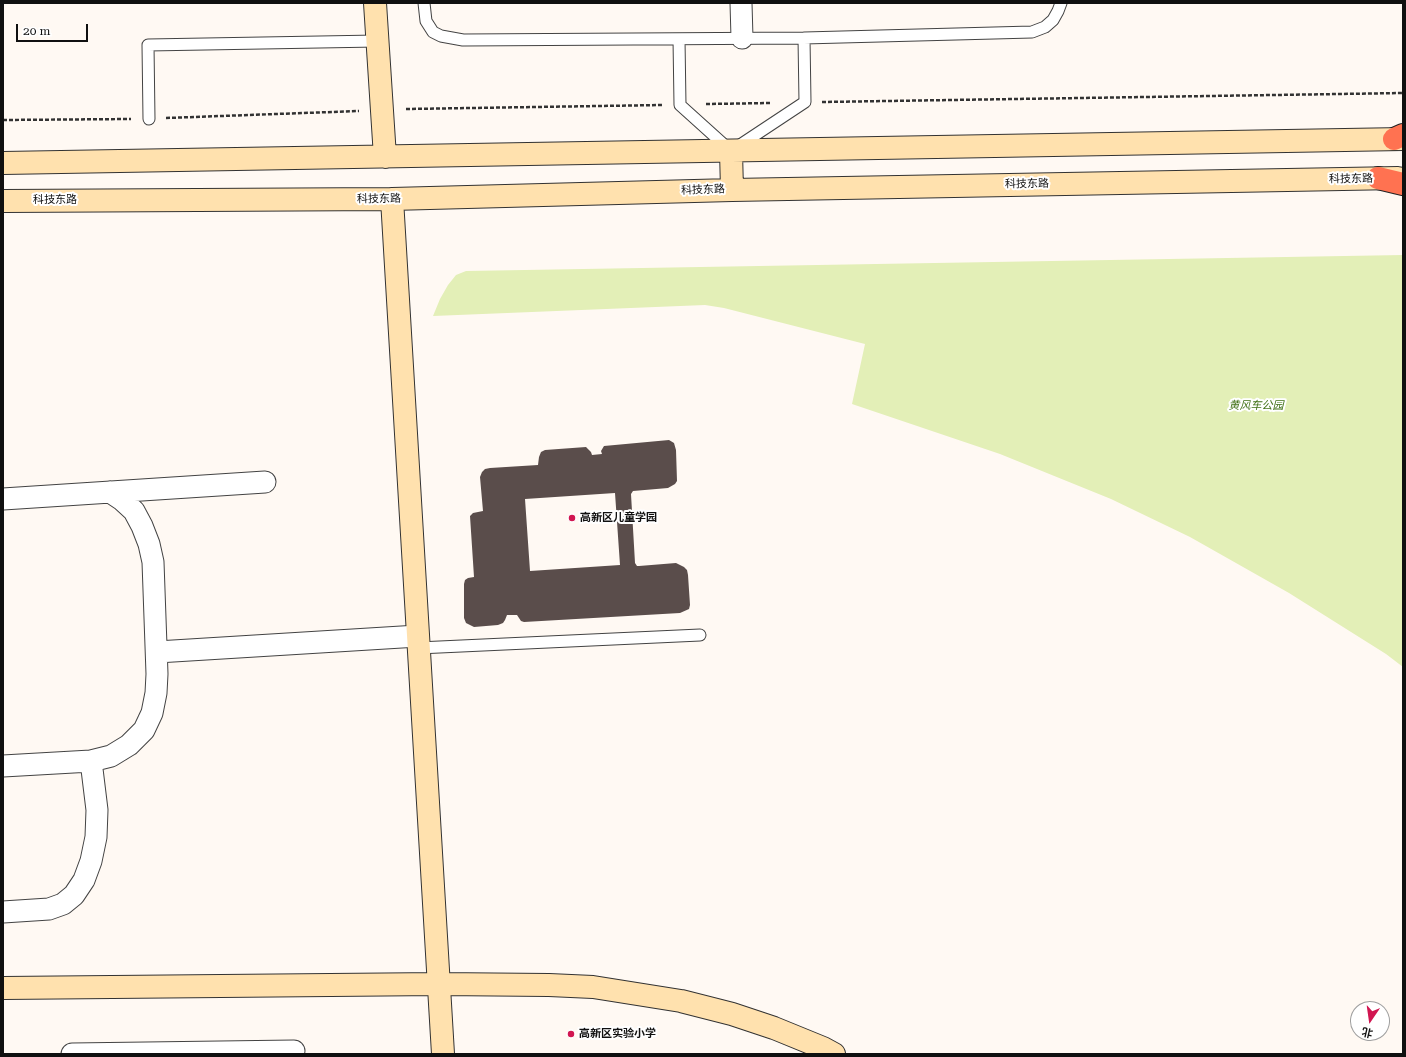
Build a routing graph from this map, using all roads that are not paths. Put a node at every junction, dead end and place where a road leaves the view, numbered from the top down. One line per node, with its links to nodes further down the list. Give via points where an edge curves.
1 (375, 3): 8 (main road)
2 (424, 3): 7 (lane, via 426,21 433,32 452,39)
3 (741, 3): 5 (street)
4 (1061, 3): 6 (lane, via 1053,20 1045,27 1032,32)
5 (742, 38): 6 (lane); 7 (lane)
6 (804, 38): 11 (lane, via 805,102)
7 (679, 39): 11 (lane, via 680,105)
8 (377, 41): 9 (lane, via 148,45); 12 (main road)
9 (149, 119)
10 (1400, 137): 11 (main road)
11 (731, 151): 12 (main road); 17 (main road)
12 (385, 157): 13 (main road)
13 (3, 163)
14 (1378, 178): 15 (main road, 科技东路); 16 (highway); 17 (main road, 科技东路)
15 (1403, 178)
16 (1403, 184)
17 (732, 190): 18 (main road, 科技东路)
18 (392, 199): 19 (main road, 科技东路); 24 (main road)
19 (3, 201)
20 (265, 482): 21 (street)
21 (110, 492): 22 (street); 25 (street, via 134,512 149,544 153,570)
22 (3, 499)
23 (700, 635): 24 (lane)
24 (418, 642): 25 (street); 29 (main road)
25 (157, 652): 26 (street, via 156,693 152,713 144,730 129,745 111,756)
26 (91, 761): 27 (street); 28 (street, via 97,810 96,837 84,880 74,895 63,904 49,909)
27 (3, 766)
28 (3, 912)
29 (439, 984): 30 (main road); 34 (main road); 35 (main road, via 593,987 682,1001 774,1028)
30 (3, 988)
31 (294, 1051): 33 (street)
32 (72, 1054): 33 (street)
33 (124, 1054)
34 (444, 1054)
35 (834, 1054)

